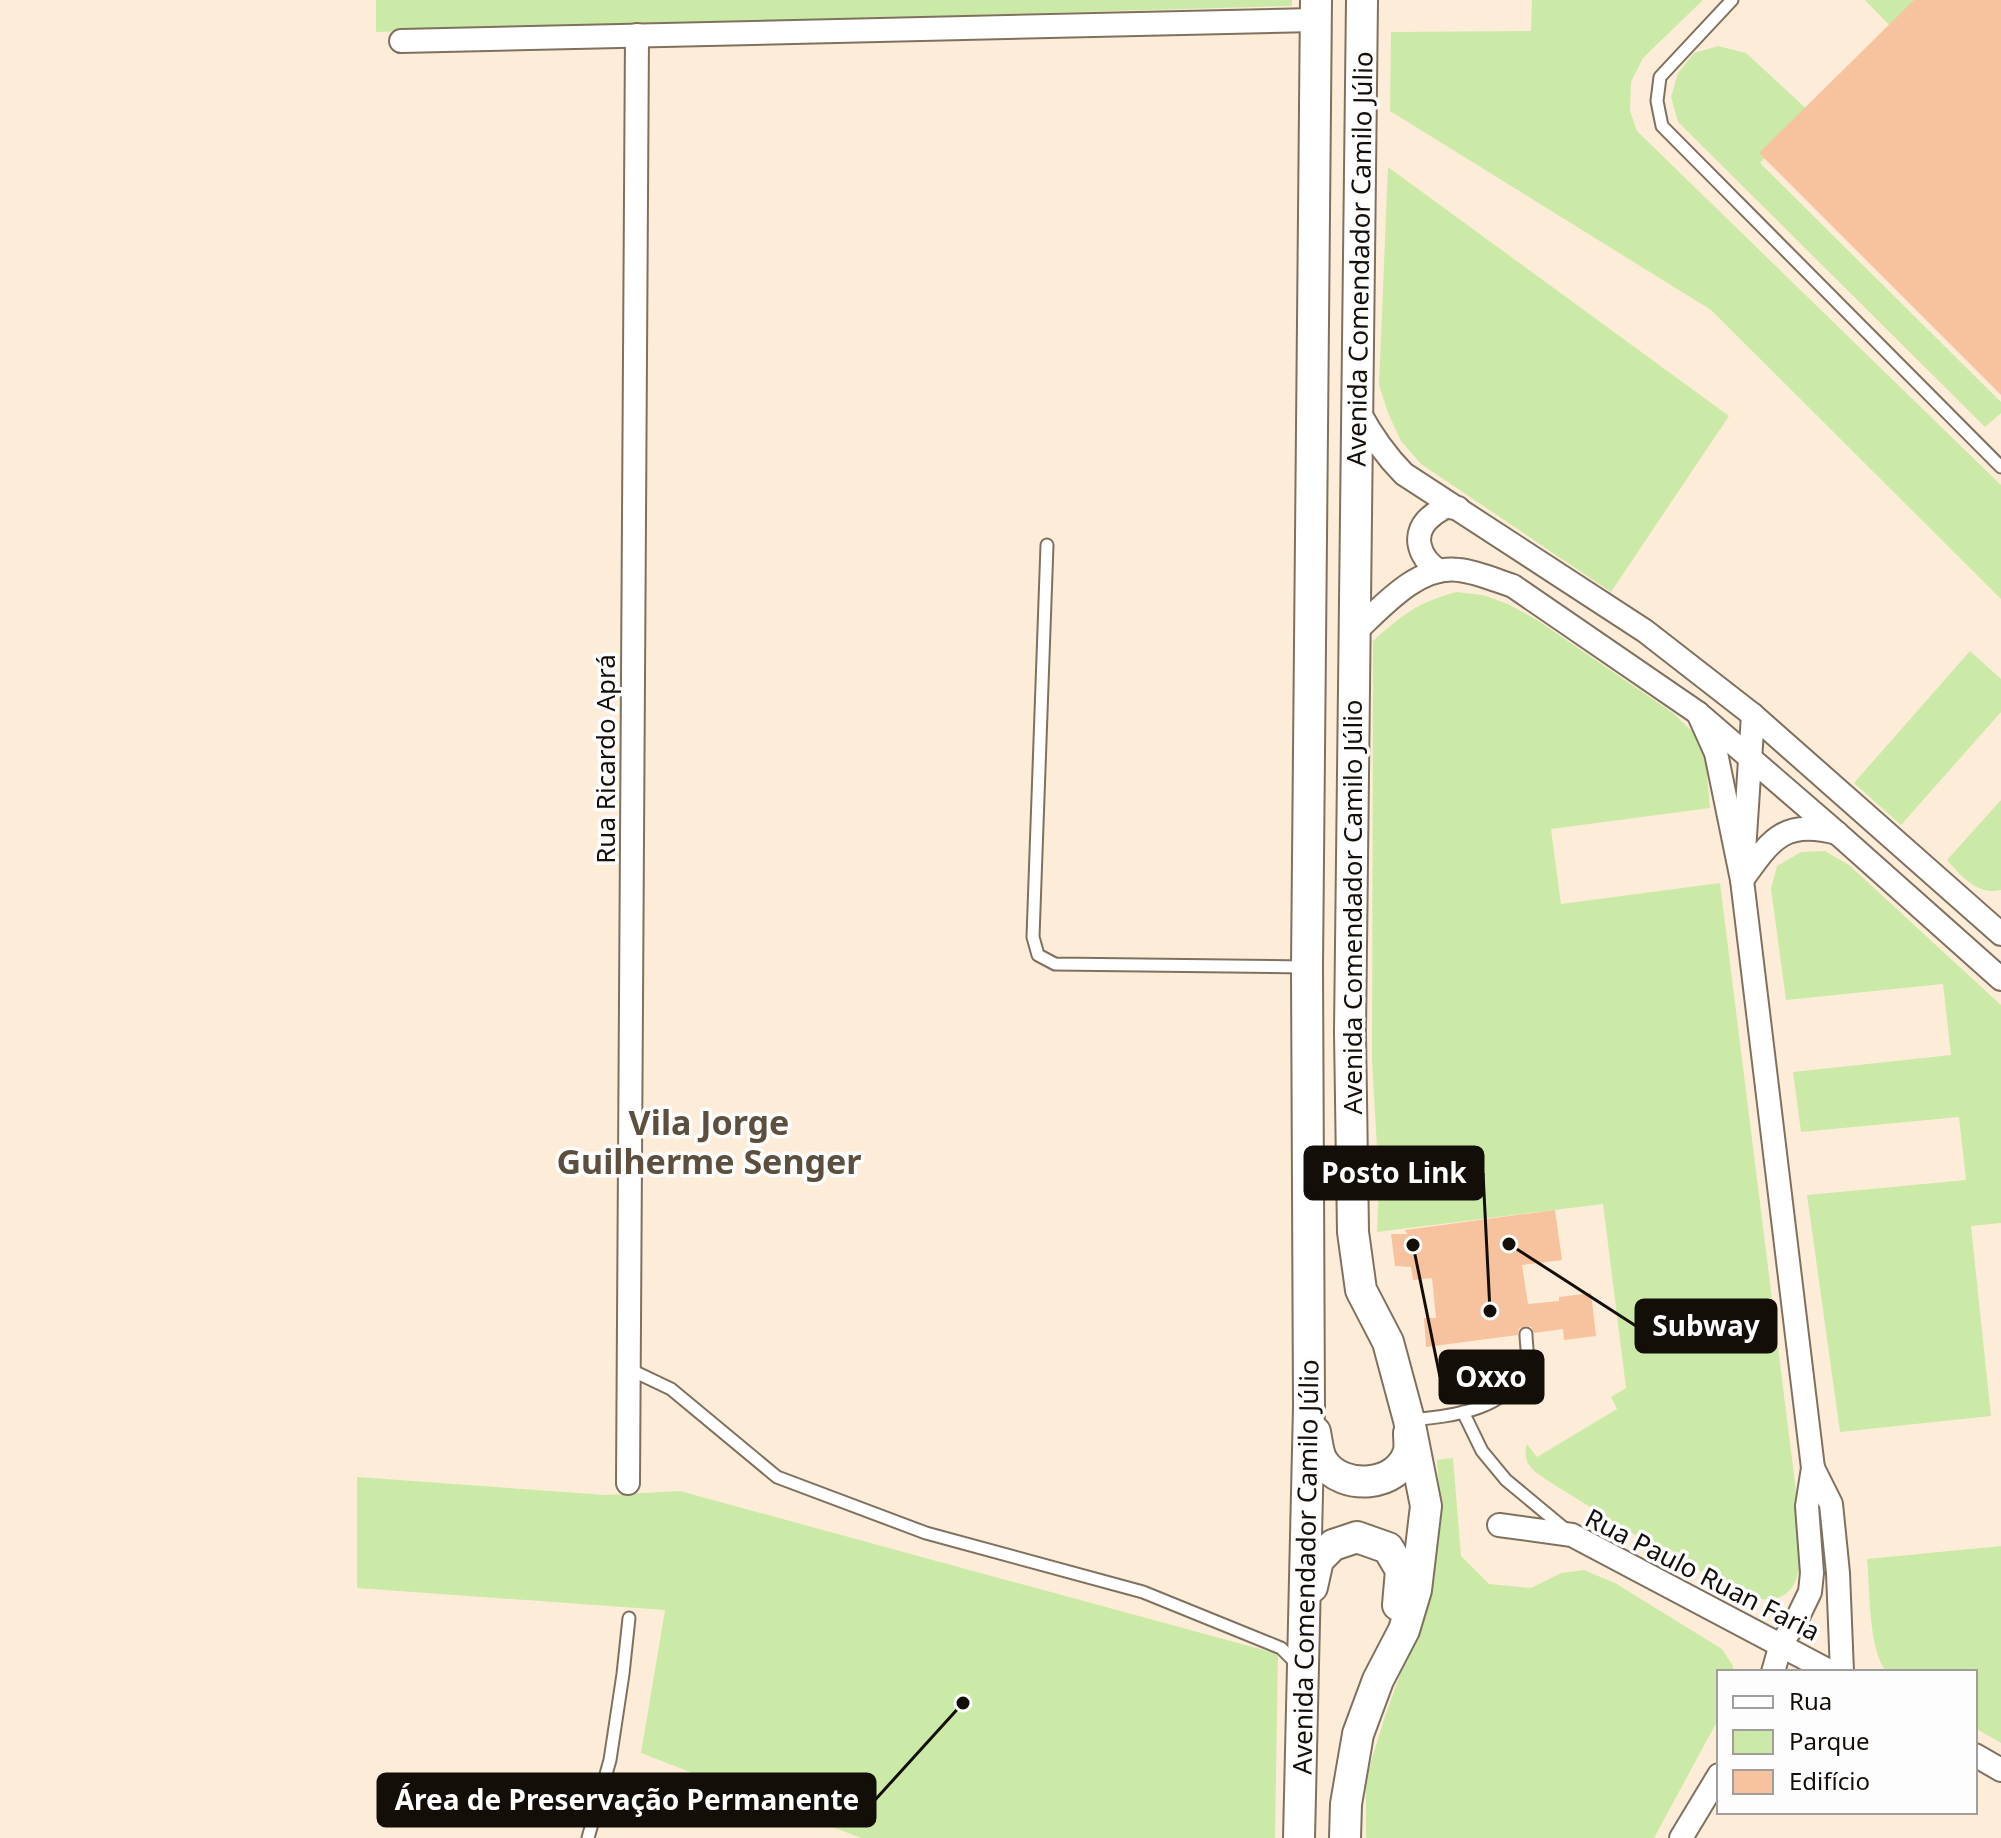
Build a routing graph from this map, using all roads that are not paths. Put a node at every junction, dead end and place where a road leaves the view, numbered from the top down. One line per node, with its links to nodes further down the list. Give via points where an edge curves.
1 (1362, 0): 6 (main road, Avenida Comendador Camilo Júlio)
2 (1732, 0): 7 (lane, via 1660,77 1662,126)
3 (1316, 10): 4 (street); 20 (main road, Avenida Comendador Camilo Júlio)
4 (637, 35): 5 (street); 23 (street, Rua Ricardo Aprá)
5 (401, 41)
6 (1357, 407): 8 (street, via 1372,437 1404,474); 11 (main road, Avenida Comendador Camilo Júlio)
7 (2001, 467)
8 (1458, 508): 10 (street, via 1444,508 1420,529 1424,557); 13 (street, via 1645,631)
9 (1047, 545): 20 (lane, via 1033,937 1038,955 1055,964)
10 (1439, 571): 11 (street, via 1397,594); 12 (street, via 1456,569 1513,586)
11 (1354, 633): 26 (main road, Avenida Comendador Camilo Júlio, via 1353,1232 1361,1290 1388,1342)
12 (1698, 713): 14 (street); 16 (street)
13 (1751, 713): 14 (street, via 1731,713); 15 (street); 19 (street)
14 (1722, 733): 15 (street); 16 (street)
15 (1750, 757): 17 (street); 18 (street)
16 (1719, 765): 18 (street)
17 (1837, 833): 18 (street, via 1809,827 1787,832 1774,839); 21 (street)
18 (1742, 880): 27 (street)
19 (2001, 934)
20 (1307, 967): 24 (main road, Avenida Comendador Camilo Júlio)
21 (2001, 979)
22 (1526, 1334): 25 (lane, via 1528,1356 1509,1390 1488,1405)
23 (629, 1369): 28 (street, Rua Ricardo Aprá); 38 (lane, via 671,1389 777,1477 926,1533 1143,1592 1281,1648)
24 (1309, 1407): 26 (main road, via 1321,1461 1335,1475 1361,1482 1399,1469 1409,1451); 31 (main road, Avenida Comendador Camilo Júlio)
25 (1463, 1412): 26 (lane); 30 (lane, via 1482,1451 1506,1480)
26 (1409, 1420): 39 (main road, Avenida Comendador Camilo Júlio, via 1426,1506 1416,1590 1404,1630)
27 (1813, 1468): 33 (street, via 1831,1504); 34 (street, via 1807,1506 1810,1592)
28 (628, 1483)
29 (1499, 1525): 30 (street, Rua Paulo Ruan Faria)
30 (1572, 1535): 34 (street, Rua Paulo Ruan Faria)
31 (1304, 1617): 38 (main road, Avenida Comendador Camilo Júlio); 39 (main road, via 1318,1560 1333,1545 1357,1537 1388,1548 1401,1570 1398,1607)
32 (629, 1618): 43 (lane, via 610,1760)
33 (1842, 1625): 35 (street); 37 (street)
34 (1781, 1644): 35 (street, Rua Paulo Ruan Faria); 36 (street)
35 (1818, 1669)
36 (1774, 1670)
37 (1842, 1670)
38 (1304, 1671): 44 (main road, Avenida Comendador Camilo Júlio)
39 (1378, 1680): 45 (main road, Avenida Comendador Camilo Júlio, via 1358,1734)
40 (1977, 1756): 41 (street)
41 (2001, 1770)
42 (1717, 1778): 46 (street)
43 (588, 1838)
44 (1299, 1838)
45 (1345, 1838)
46 (1681, 1838)

